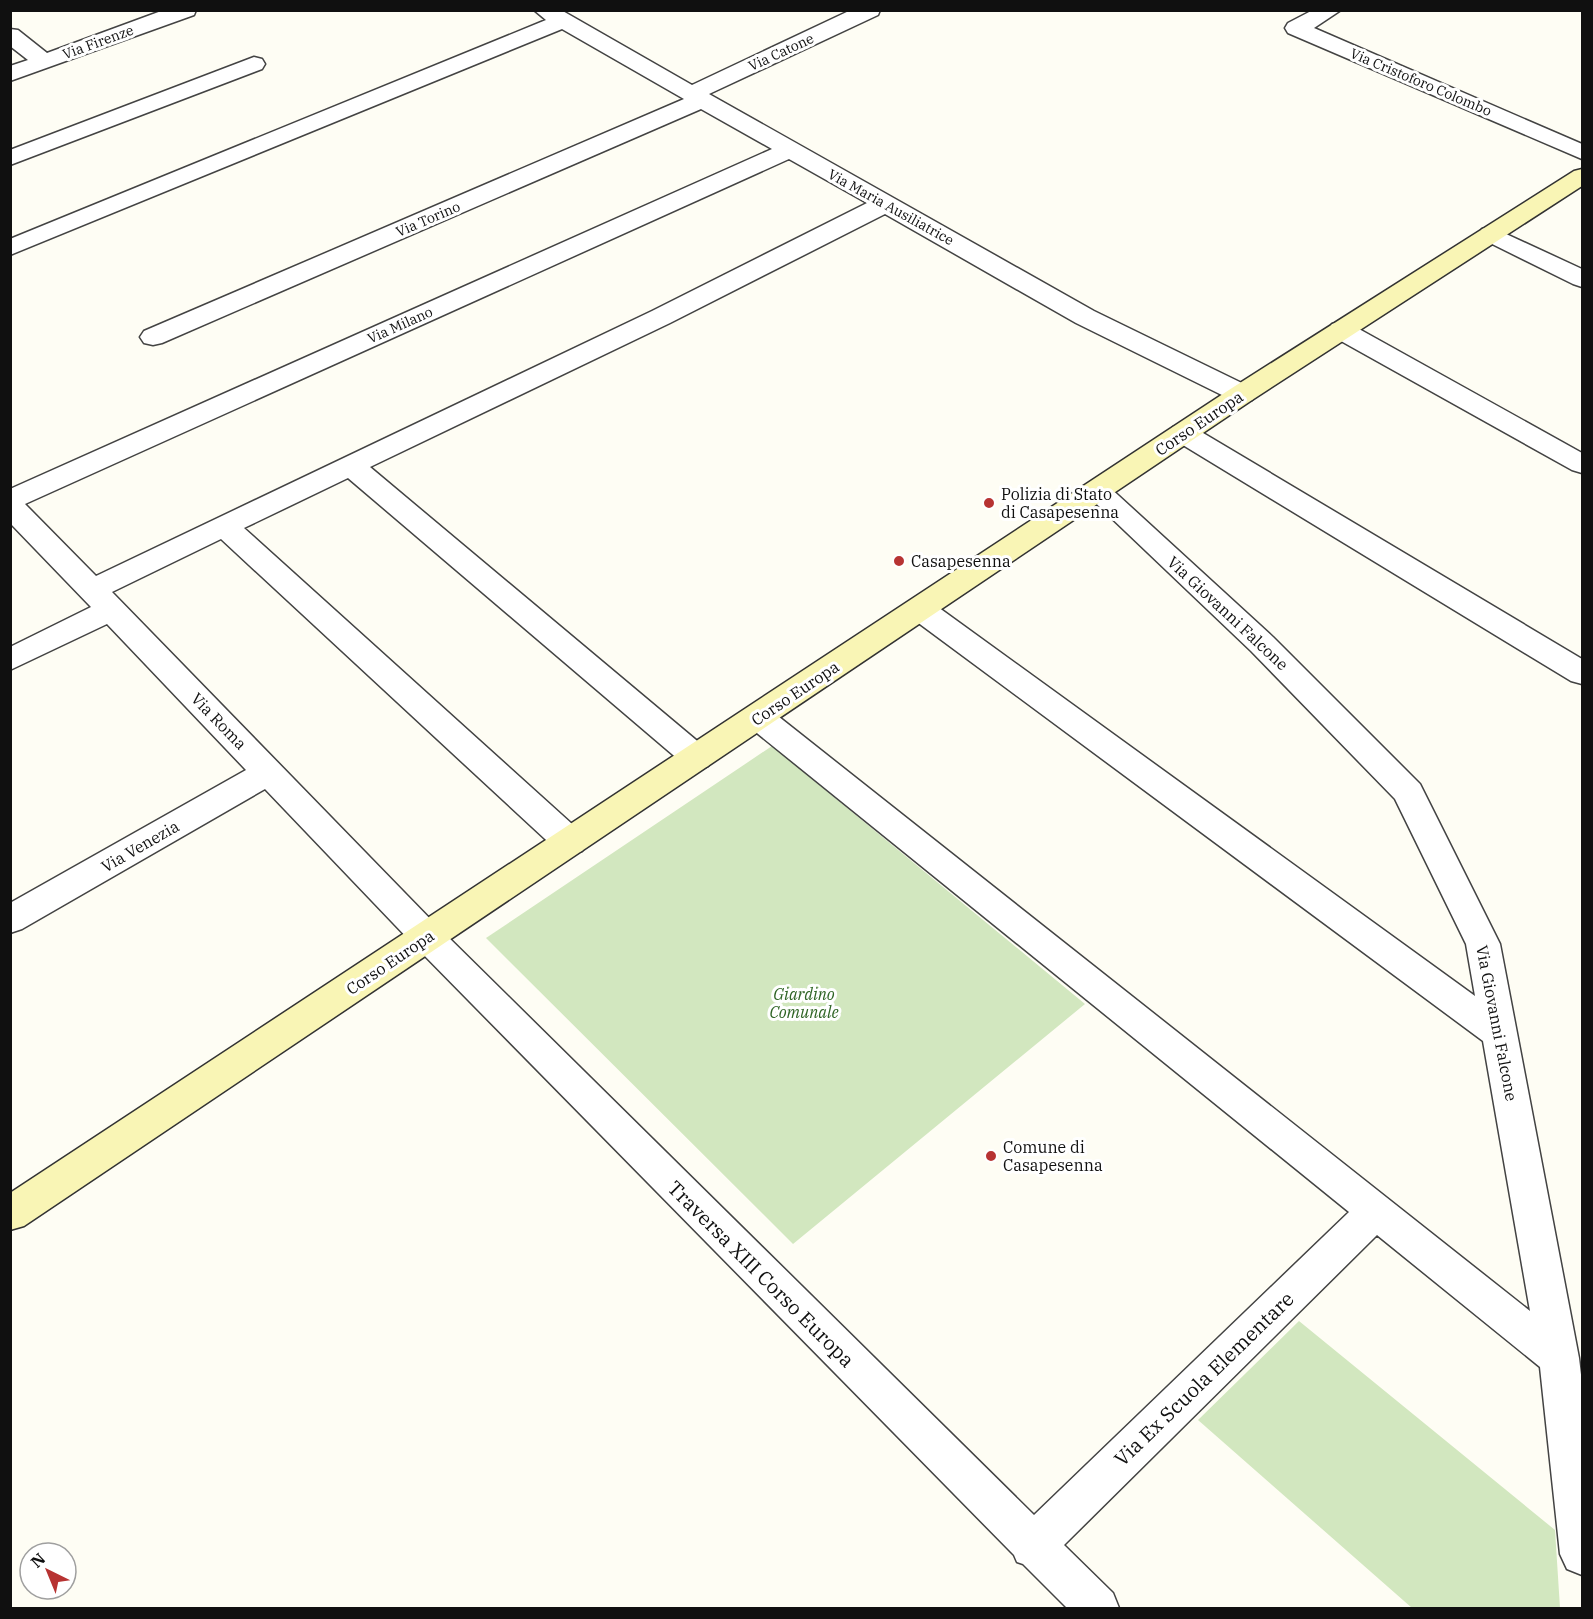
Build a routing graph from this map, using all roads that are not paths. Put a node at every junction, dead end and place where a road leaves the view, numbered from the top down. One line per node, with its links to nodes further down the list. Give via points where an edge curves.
1 (186, 10): 6 (street, Via Firenze)
2 (870, 10): 9 (street, Via Catone)
3 (1331, 10): 11 (street, Via Cristoforo Colombo, via 1296,28)
4 (553, 16): 9 (street, Via Maria Ausiliatrice); 16 (street)
5 (10, 35): 6 (street)
6 (44, 62): 8 (street, Via Firenze)
7 (254, 64): 12 (street)
8 (10, 74)
9 (697, 97): 10 (street, Via Maria Ausiliatrice); 19 (street, Via Torino)
10 (790, 150): 14 (street, Via Maria Ausiliatrice); 25 (street, Via Milano)
11 (1582, 152)
12 (10, 158)
13 (1582, 176): 15 (street, Corso Europa)
14 (885, 204): 20 (street, Via Maria Ausiliatrice, via 1085,317); 23 (street)
15 (1491, 234): 17 (street); 18 (street, Corso Europa)
16 (10, 248)
17 (1582, 279)
18 (1341, 330): 20 (street, Corso Europa); 22 (street)
19 (153, 337)
20 (1242, 393): 21 (street, Corso Europa)
21 (1183, 433): 24 (street, Corso Europa); 31 (street)
22 (1582, 464)
23 (351, 466): 27 (street); 33 (street)
24 (1097, 491): 29 (street, Corso Europa); 38 (street, Via Giovanni Falcone, via 1262,644 1408,792 1482,944)
25 (10, 500)
26 (10, 505): 28 (street, Via Roma)
27 (225, 527): 28 (street); 35 (street)
28 (102, 599): 30 (street); 34 (street, Via Roma)
29 (920, 609): 32 (street, Corso Europa); 38 (street)
30 (10, 660)
31 (1582, 674)
32 (758, 717): 33 (street, Corso Europa); 39 (street)
33 (697, 758): 35 (street, Corso Europa)
34 (269, 772): 36 (street, Via Venezia); 37 (street, Via Roma)
35 (570, 842): 37 (street, Corso Europa)
36 (10, 920)
37 (427, 937): 40 (street, Corso Europa); 42 (street, Traversa XIII Corso Europa)
38 (1500, 1034): 41 (street, Via Giovanni Falcone)
39 (1376, 1212): 41 (street); 42 (street, Via Ex Scuola Elementare)
40 (10, 1214)
41 (1559, 1358): 43 (street, Via Giovanni Falcone)
42 (1032, 1547): 44 (street, Traversa XIII Corso Europa)
43 (1582, 1554)
44 (1097, 1608)

